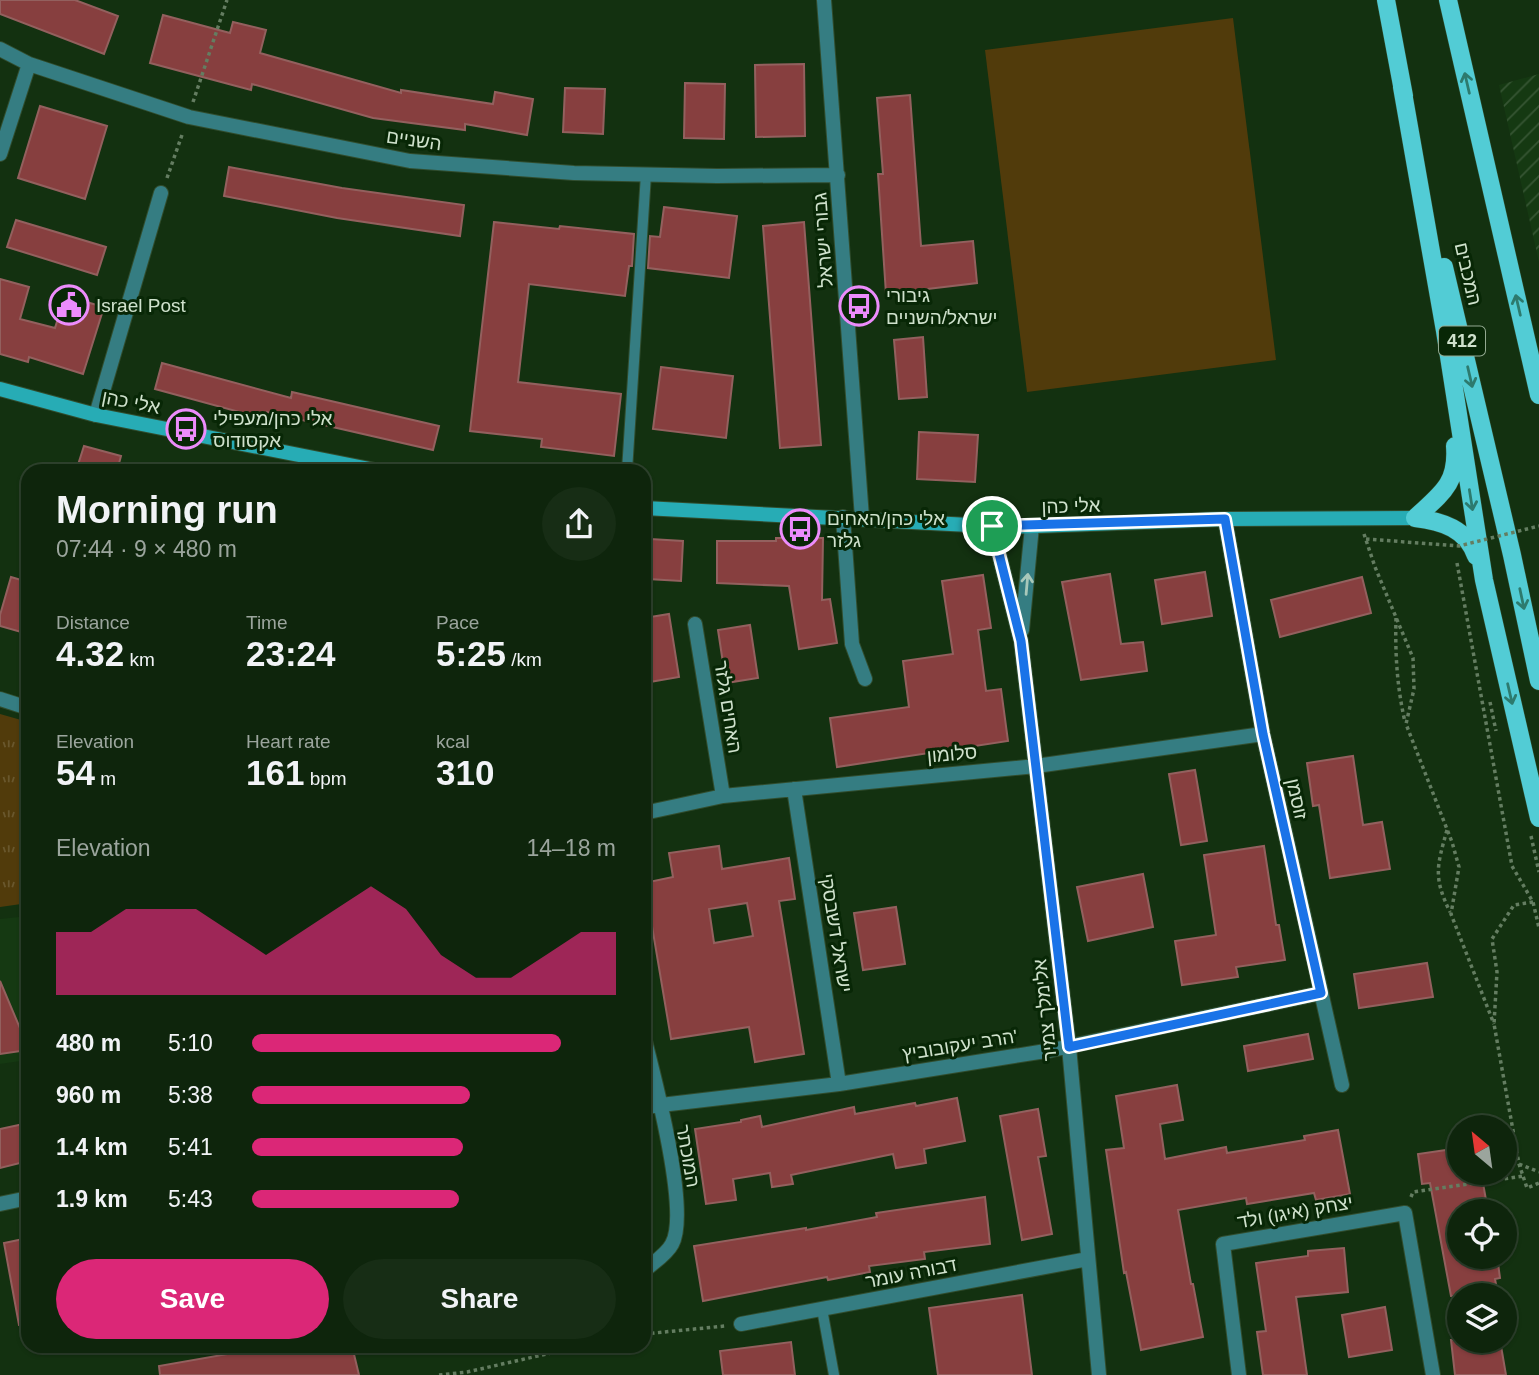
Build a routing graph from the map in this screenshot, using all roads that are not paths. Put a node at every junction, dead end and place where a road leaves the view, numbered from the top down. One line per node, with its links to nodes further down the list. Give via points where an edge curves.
1 (824, 0): 9 (street, גבורי ישראל)
2 (1385, 0): 6 (main road, המכבים / 412)
3 (1448, 0): 13 (main road, one-way to 3)
4 (0, 49): 5 (street, השניים)
5 (29, 64): 7 (street); 8 (street, השניים, via 188,117 410,161)
6 (1402, 87): 11 (main road, 412); 28 (main road, המכבים / 412, one-way to 28)
7 (0, 154)
8 (646, 174): 9 (street, השניים); 16 (lane)
9 (838, 175): 20 (street, גבורי ישראל)
10 (161, 193): 14 (street)
11 (1448, 360): 19 (main road, via 1456,460 1448,488); 24 (main road, 412, one-way to 24)
12 (0, 389): 14 (street, אלי כהן)
13 (1539, 395)
14 (96, 415): 15 (street, אלי כהן)
15 (344, 464)
16 (628, 464)
17 (651, 508): 18 (street, אלי כהן)
18 (843, 517): 20 (street, אלי כהן); 27 (street, via 852,644)
19 (1415, 518): 21 (street, אלי כהן); 24 (main road, via 1437,521 1460,532 1473,547)
20 (862, 519): 22 (street, אלי כהן)
21 (1225, 519): 23 (street, אלי כהן); 31 (street, זוסמן)
22 (992, 526): 23 (street, אלי כהן); 26 (street, אלימלך צמיר)
23 (1032, 526): 26 (street, אלימלך צמיר, one-way to 23)
24 (1484, 580): 36 (main road, 412, one-way to 36)
25 (695, 624): 34 (street, האחים גלזר)
26 (1021, 641): 32 (street, אלימלך צמיר)
27 (865, 680)
28 (1539, 681)
29 (0, 699): 30 (street)
30 (21, 706)
31 (1263, 734): 32 (street, סלומון); 37 (street, זוסמן)
32 (1036, 766): 33 (street, סלומון); 38 (street, אלימלך צמיר)
33 (794, 789): 34 (street, סלומון); 40 (street, ישראל דשבסקי)
34 (723, 796): 35 (street, סלומון)
35 (651, 811)
36 (1539, 818)
37 (1321, 993): 38 (street, הרב יעקובוביץ'); 41 (street, זוסמן)
38 (1069, 1047): 40 (street, הרב יעקובוביץ'); 46 (street, אלימלך צמיר)
39 (651, 1067): 42 (street, המוכתר)
40 (839, 1084): 42 (street, הרב יעקובוביץ')
41 (1342, 1086)
42 (660, 1105): 43 (street, הרב יעקובוביץ'); 47 (street, המוכתר, via 678,1217 672,1244)
43 (651, 1106)
44 (21, 1200): 45 (street)
45 (0, 1205)
46 (1088, 1259): 48 (street, דבורה עומר); 51 (street, אלימלך צמיר)
47 (651, 1264)
48 (822, 1309): 49 (street, דבורה עומר); 50 (lane)
49 (741, 1324)
50 (834, 1375)
51 (1099, 1375)
52 (1239, 1375): 53 (street, יצחק (איגו) ולד, via 1223,1244 1405,1213)
53 (1433, 1375)

